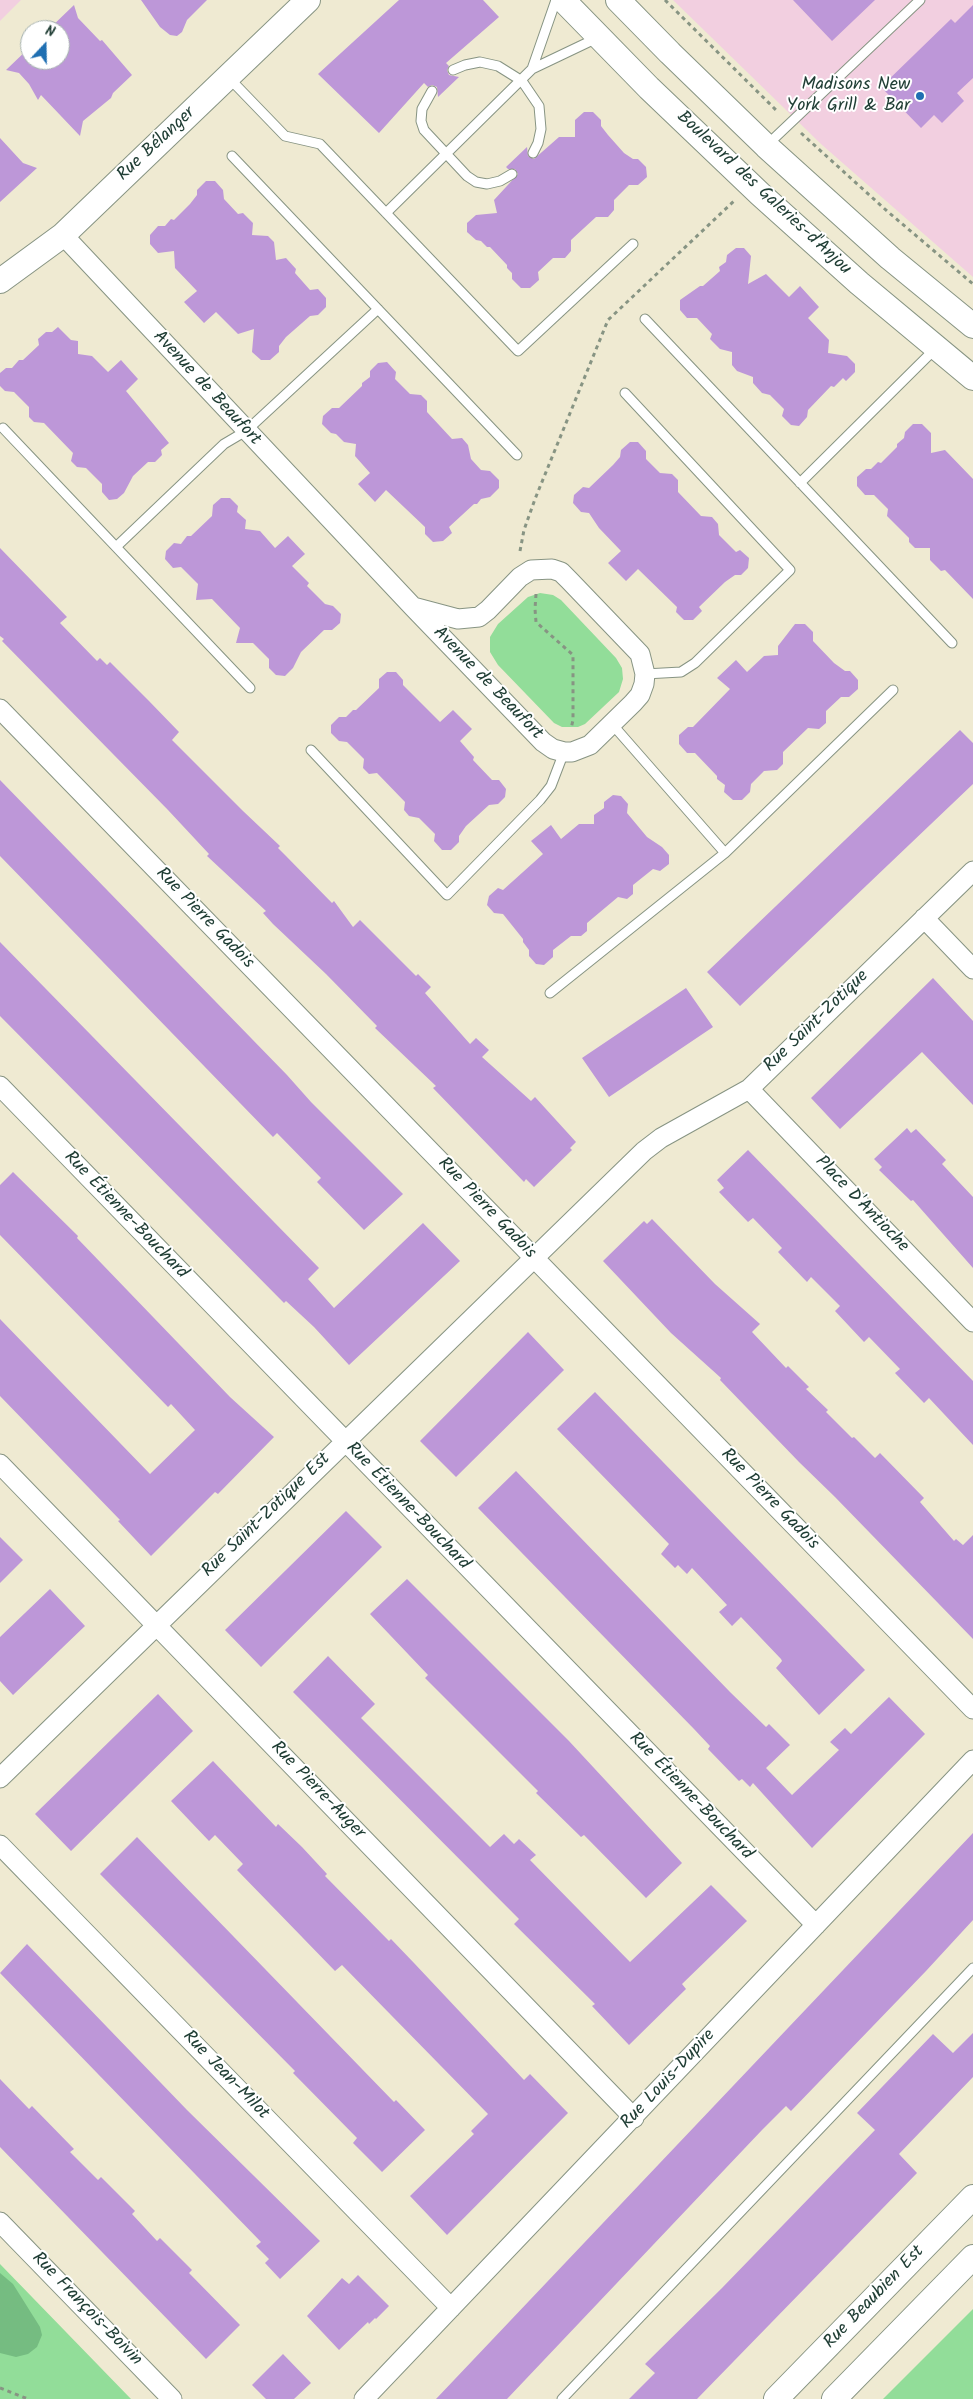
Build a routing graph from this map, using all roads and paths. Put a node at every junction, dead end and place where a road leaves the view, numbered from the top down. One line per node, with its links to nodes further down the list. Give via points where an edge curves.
1 (308, 0): 10 (street, Rue Bélanger)
2 (556, 0): 8 (lane)
3 (563, 0): 7 (street, Boulevard des Galeries-d'Anjou)
4 (618, 0): 14 (street)
5 (665, 0): 13 (path)
6 (920, 0): 13 (lane)
7 (600, 37): 8 (lane); 28 (street, Boulevard des Galeries-d'Anjou, via 760,194 859,284)
8 (532, 69): 11 (lane)
9 (453, 70): 11 (lane, via 480,62 498,66)
10 (228, 77): 20 (lane, via 285,136 320,144); 21 (street, Rue Bélanger)
11 (522, 81): 15 (lane); 16 (lane, via 539,106 541,129)
12 (432, 91): 15 (lane, via 422,109 421,121 424,130)
13 (790, 122): 14 (lane); 24 (path)
14 (766, 146): 27 (street, via 890,258)
15 (447, 154): 18 (lane, via 476,182 487,184); 20 (lane)
16 (533, 154)
17 (232, 156): 25 (lane)
18 (512, 174)
19 (735, 200): 36 (path, via 608,320 535,499)
20 (386, 213): 22 (lane, via 518,350)
21 (63, 235): 23 (street, Rue Bélanger); 32 (street, Avenue de Beaufort)
22 (633, 244)
23 (0, 281)
24 (973, 284)
25 (378, 309): 32 (lane); 33 (lane)
26 (645, 319): 34 (lane)
27 (973, 326)
28 (936, 348): 29 (street, Boulevard des Galeries-d'Anjou); 34 (lane)
29 (973, 378)
30 (625, 393): 40 (lane, via 790,570 695,663 681,672)
31 (3, 428): 35 (lane)
32 (246, 431): 35 (lane, via 224,444); 38 (street, Avenue de Beaufort)
33 (517, 455)
34 (800, 483): 39 (lane)
35 (116, 547): 41 (lane)
36 (520, 551)
37 (536, 594): 45 (path, via 536,622 573,655)
38 (413, 607): 40 (street, Avenue de Beaufort, via 458,619 479,617 520,577 531,570 552,569 565,576 632,644 640,654); 47 (street, Avenue de Beaufort, via 543,742)
39 (952, 644)
40 (645, 674): 44 (street, via 640,695)
41 (250, 688)
42 (893, 690): 48 (lane)
43 (0, 709): 56 (street, Rue Pierre Gadois)
44 (612, 724): 47 (street, via 590,745); 48 (lane)
45 (571, 728)
46 (311, 750): 47 (lane, via 447,894 540,800 551,786)
47 (564, 752)
48 (725, 852): 52 (lane)
49 (973, 871): 50 (street, Rue Saint-Zotique)
50 (924, 918): 51 (street); 54 (street, Rue Saint-Zotique)
51 (973, 969)
52 (550, 993)
53 (0, 1086): 58 (street, Rue Étienne-Bouchard)
54 (749, 1089): 55 (street, Rue Saint-Zotique, via 660,1138); 57 (street, Place D'Antioche)
55 (644, 1151): 56 (street, Rue Saint-Zotique Est)
56 (534, 1258): 58 (street, Rue Saint-Zotique Est); 61 (street, Rue Pierre Gadois)
57 (973, 1322)
58 (344, 1442): 60 (street, Rue Saint-Zotique Est); 65 (street, Rue Étienne-Bouchard)
59 (0, 1464): 60 (street, Rue Pierre-Auger)
60 (155, 1625): 63 (street, Rue Saint-Zotique Est); 67 (street, Rue Pierre-Auger)
61 (973, 1710)
62 (973, 1760): 65 (street, Rue Louis-Dupire)
63 (0, 1778)
64 (0, 1845): 71 (street, Rue Jean-Milot)
65 (816, 1926): 67 (street, Rue Louis-Dupire)
66 (973, 1968): 76 (lane)
67 (634, 2118): 71 (street, Rue Louis-Dupire)
68 (973, 2197): 77 (street, Rue Beaubien Est)
69 (0, 2222): 74 (street, Rue François-Boivin)
70 (973, 2256): 78 (street)
71 (451, 2308): 75 (street, Rue Louis-Dupire)
72 (0, 2388): 73 (path)
73 (28, 2399)
74 (172, 2399)
75 (364, 2399)
76 (562, 2399)
77 (776, 2399)
78 (834, 2399)

